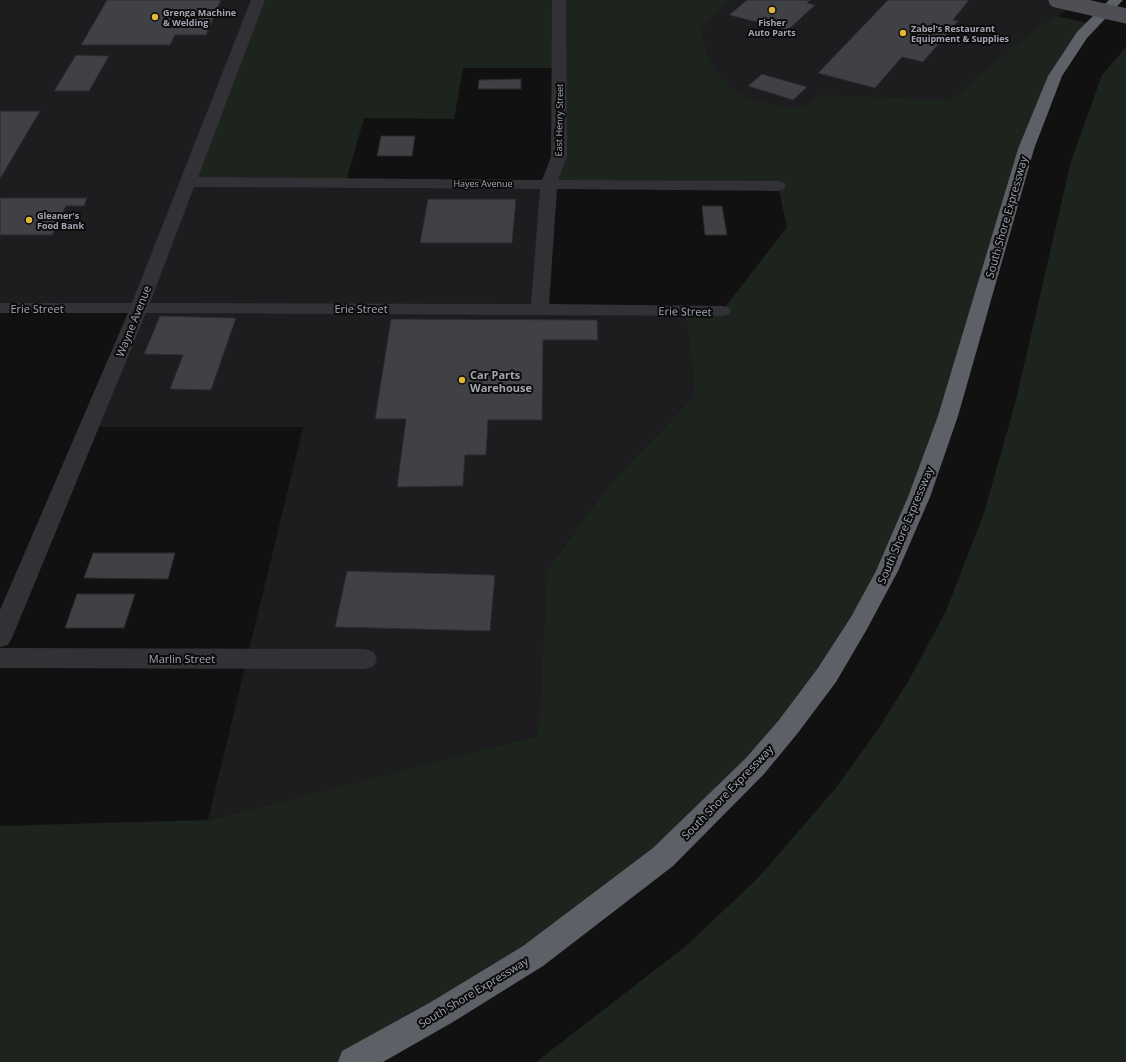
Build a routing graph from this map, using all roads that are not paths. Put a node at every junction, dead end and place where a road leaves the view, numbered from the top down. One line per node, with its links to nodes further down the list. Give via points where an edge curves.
1 (258, 0): 6 (street, Wayne Avenue)
2 (559, 0): 7 (street, East Henry Street, via 559,157)
3 (1056, 0): 5 (main road, bridge)
4 (1116, 0): 16 (highway, South Shore Expressway, via 1082,35 1055,76 1026,149 948,416 919,496 887,571 827,675 755,766 663,857 533,956 442,1012)
5 (1126, 16)
6 (187, 182): 7 (street, Hayes Avenue); 10 (street, Wayne Avenue)
7 (549, 183): 8 (street, Hayes Avenue); 11 (street, East Henry Street)
8 (778, 186)
9 (0, 308): 10 (street, Erie Street)
10 (139, 308): 11 (street, Erie Street); 13 (street, Wayne Avenue)
11 (540, 309): 12 (street, Erie Street)
12 (722, 311)
13 (0, 638)
14 (0, 658): 15 (street, Marlin Street)
15 (364, 659)
16 (353, 1062)

